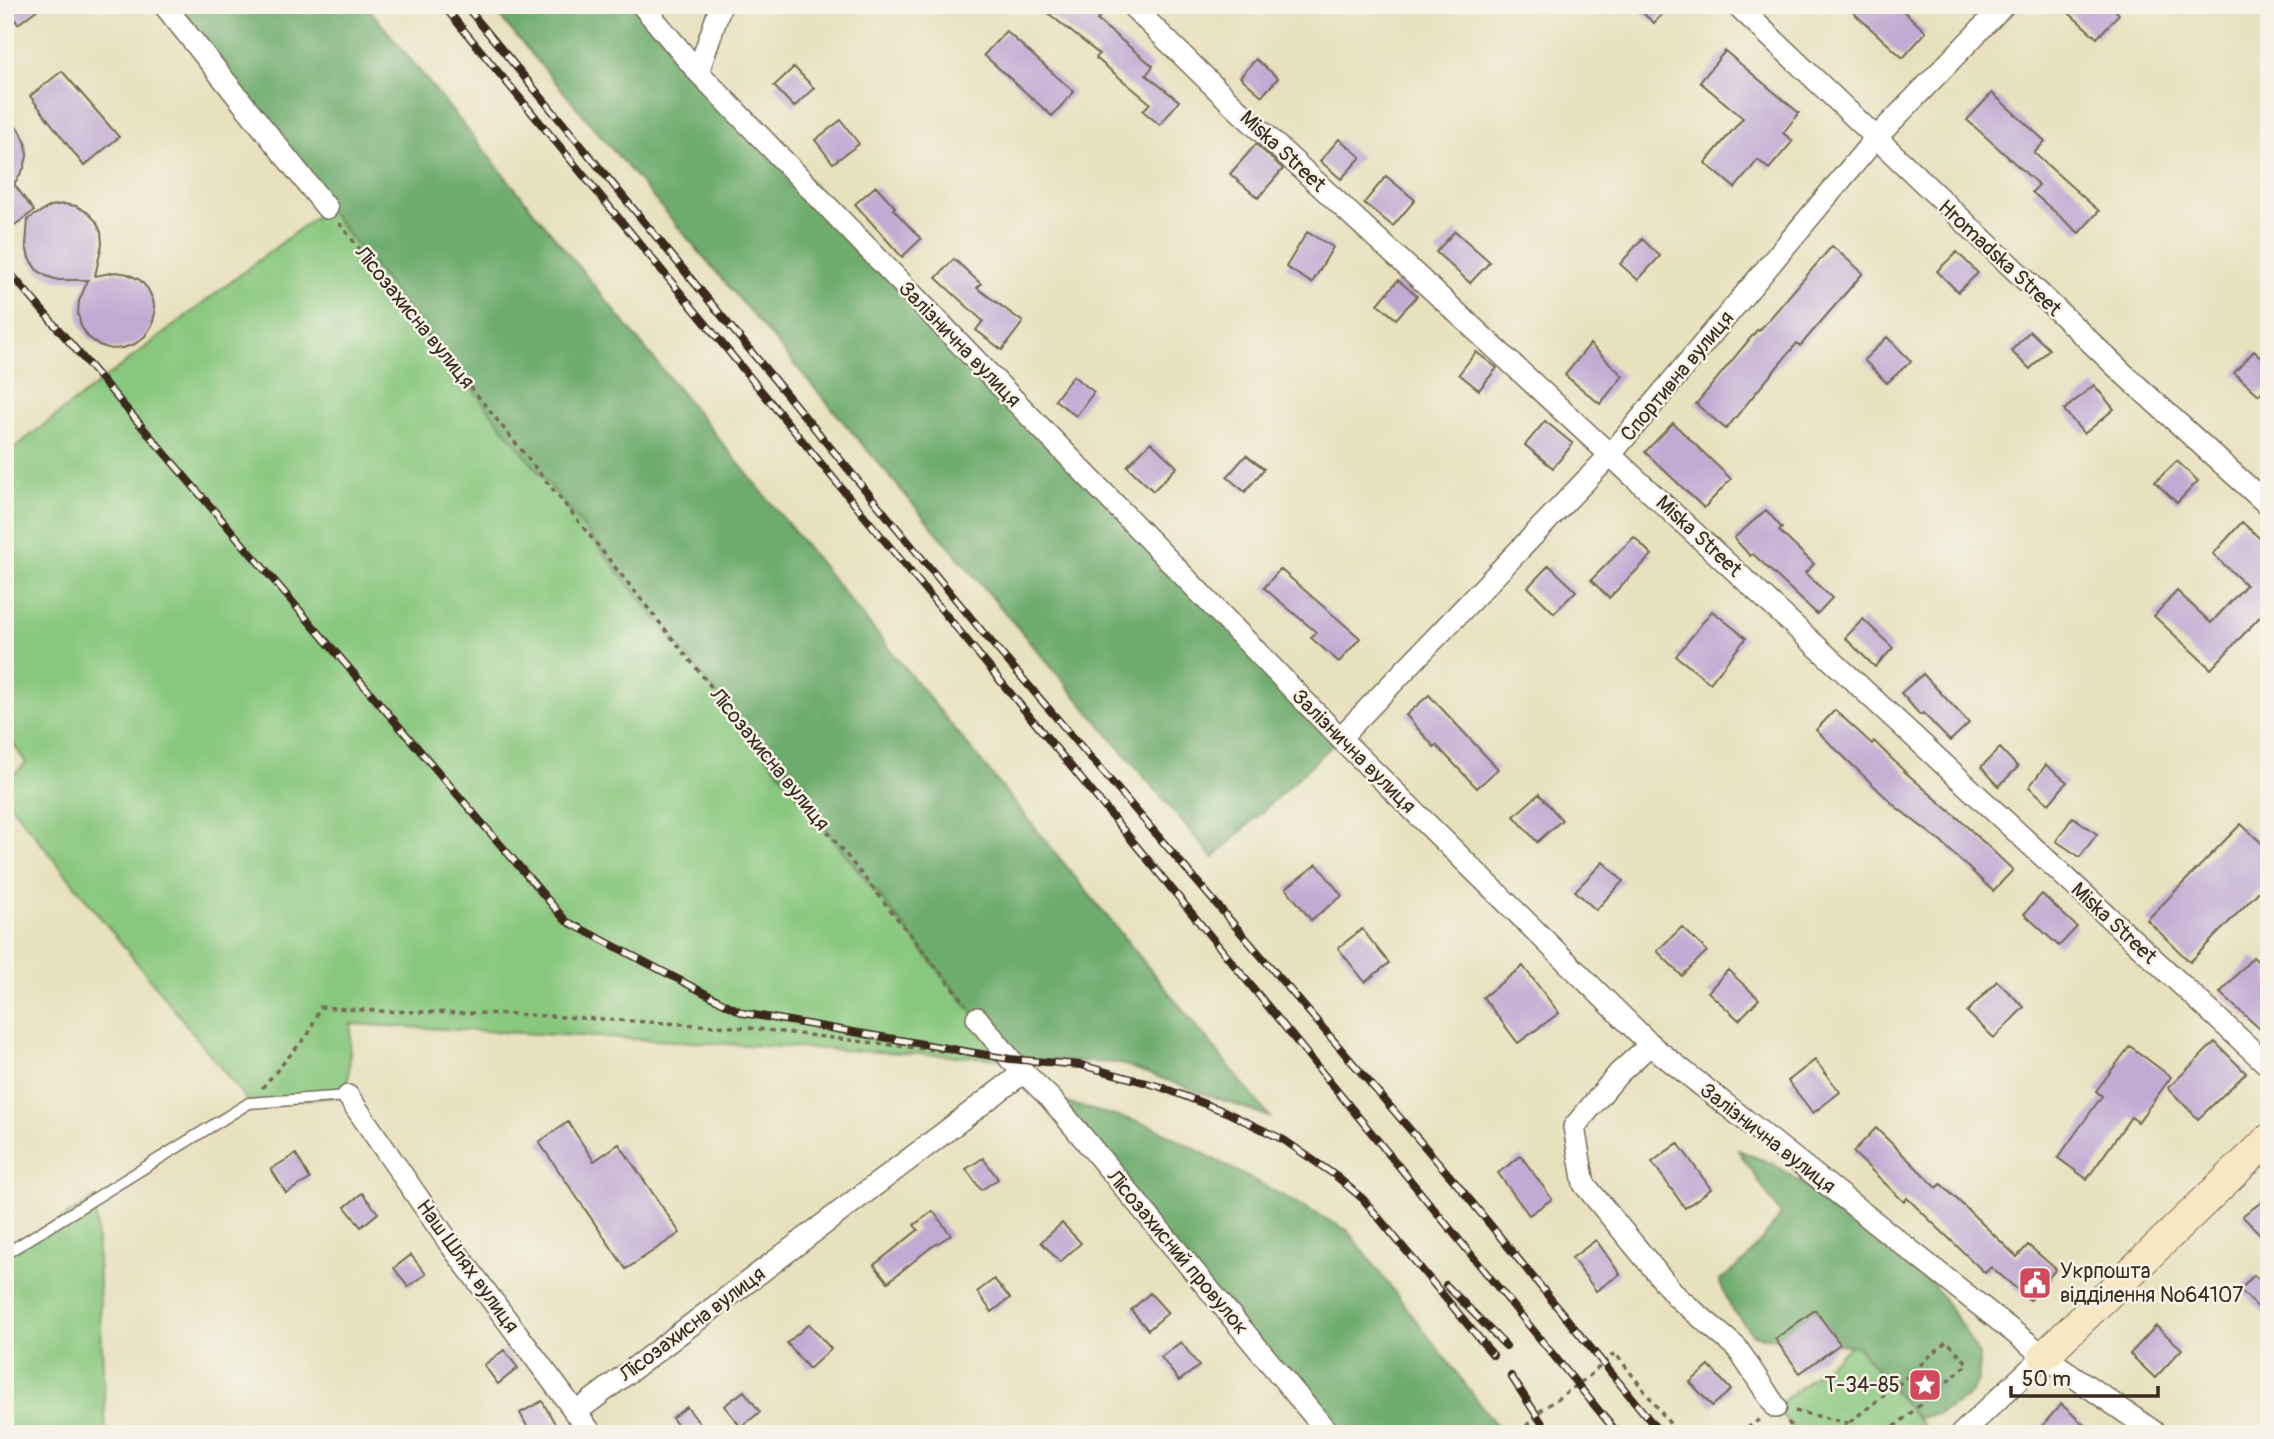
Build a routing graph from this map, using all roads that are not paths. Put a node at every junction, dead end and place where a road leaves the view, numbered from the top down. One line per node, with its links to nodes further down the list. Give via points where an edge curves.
1 (164, 5): 9 (street)
2 (642, 5): 7 (street, Залізнична вулиця)
3 (721, 5): 7 (street)
4 (1131, 5): 10 (street, Miska Street)
5 (1737, 5): 8 (street, Hromadska Street)
6 (2004, 5): 8 (street, Спортивна вулиця)
7 (698, 72): 12 (street, Залізнична вулиця)
8 (1875, 139): 10 (street, Спортивна вулиця); 11 (street, Hromadska Street)
9 (327, 208)
10 (1611, 454): 12 (street, Спортивна вулиця); 16 (street, Miska Street)
11 (2269, 506)
12 (1340, 738): 14 (street, Залізнична вулиця)
13 (977, 1018): 15 (street)
14 (1651, 1044): 20 (street, Залізнична вулиця); 21 (street, via 1619,1073 1574,1127 1584,1184 1677,1297 1737,1348)
15 (1017, 1066): 22 (street, Лісозахисна вулиця); 24 (street, Лісозахисний провулок, via 1051,1099)
16 (2269, 1066)
17 (348, 1096): 19 (lane, via 249,1103); 22 (street, Наш Шлях вулиця)
18 (2269, 1139): 20 (street)
19 (5, 1254)
20 (2044, 1356): 25 (street); 26 (street, Залізнична вулиця)
21 (1776, 1407)
22 (575, 1413): 23 (street, Наш Шлях вулиця)
23 (592, 1434)
24 (1329, 1434)
25 (1961, 1434)
26 (2157, 1434)

